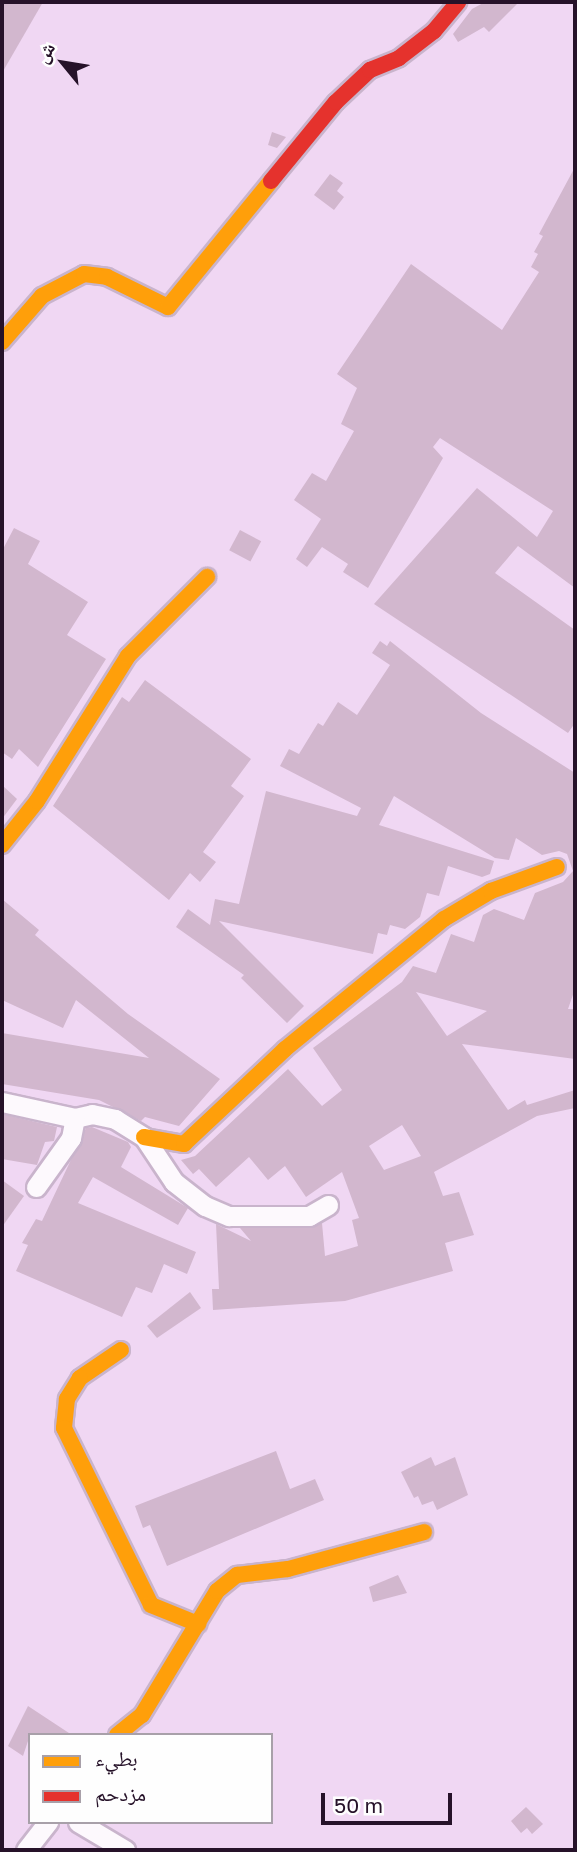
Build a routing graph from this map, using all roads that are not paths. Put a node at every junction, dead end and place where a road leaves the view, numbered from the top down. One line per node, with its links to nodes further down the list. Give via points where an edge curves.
1 (458, 2): 2 (street, via 434,31 399,58 370,70 336,102 168,307 107,277 84,274 42,296)
2 (2, 342)
3 (207, 577): 4 (street, via 128,656 37,801)
4 (2, 845)
5 (557, 867): 8 (street, via 491,891 444,919 285,1049 184,1144)
6 (2, 1102): 7 (street)
7 (75, 1118): 8 (street, via 92,1114 115,1119); 9 (street, via 71,1138)
8 (144, 1137): 10 (street, via 174,1182 205,1206 229,1216 309,1216)
9 (36, 1187)
10 (328, 1205)
11 (121, 1350): 13 (street, via 80,1378 67,1399 64,1428 151,1605)
12 (424, 1532): 13 (street, via 288,1569 237,1575 217,1591)
13 (198, 1623): 14 (street, via 142,1715)
14 (120, 1733)
15 (46, 1824): 17 (street)
16 (81, 1824): 18 (street)
17 (26, 1850)
18 (125, 1850)

